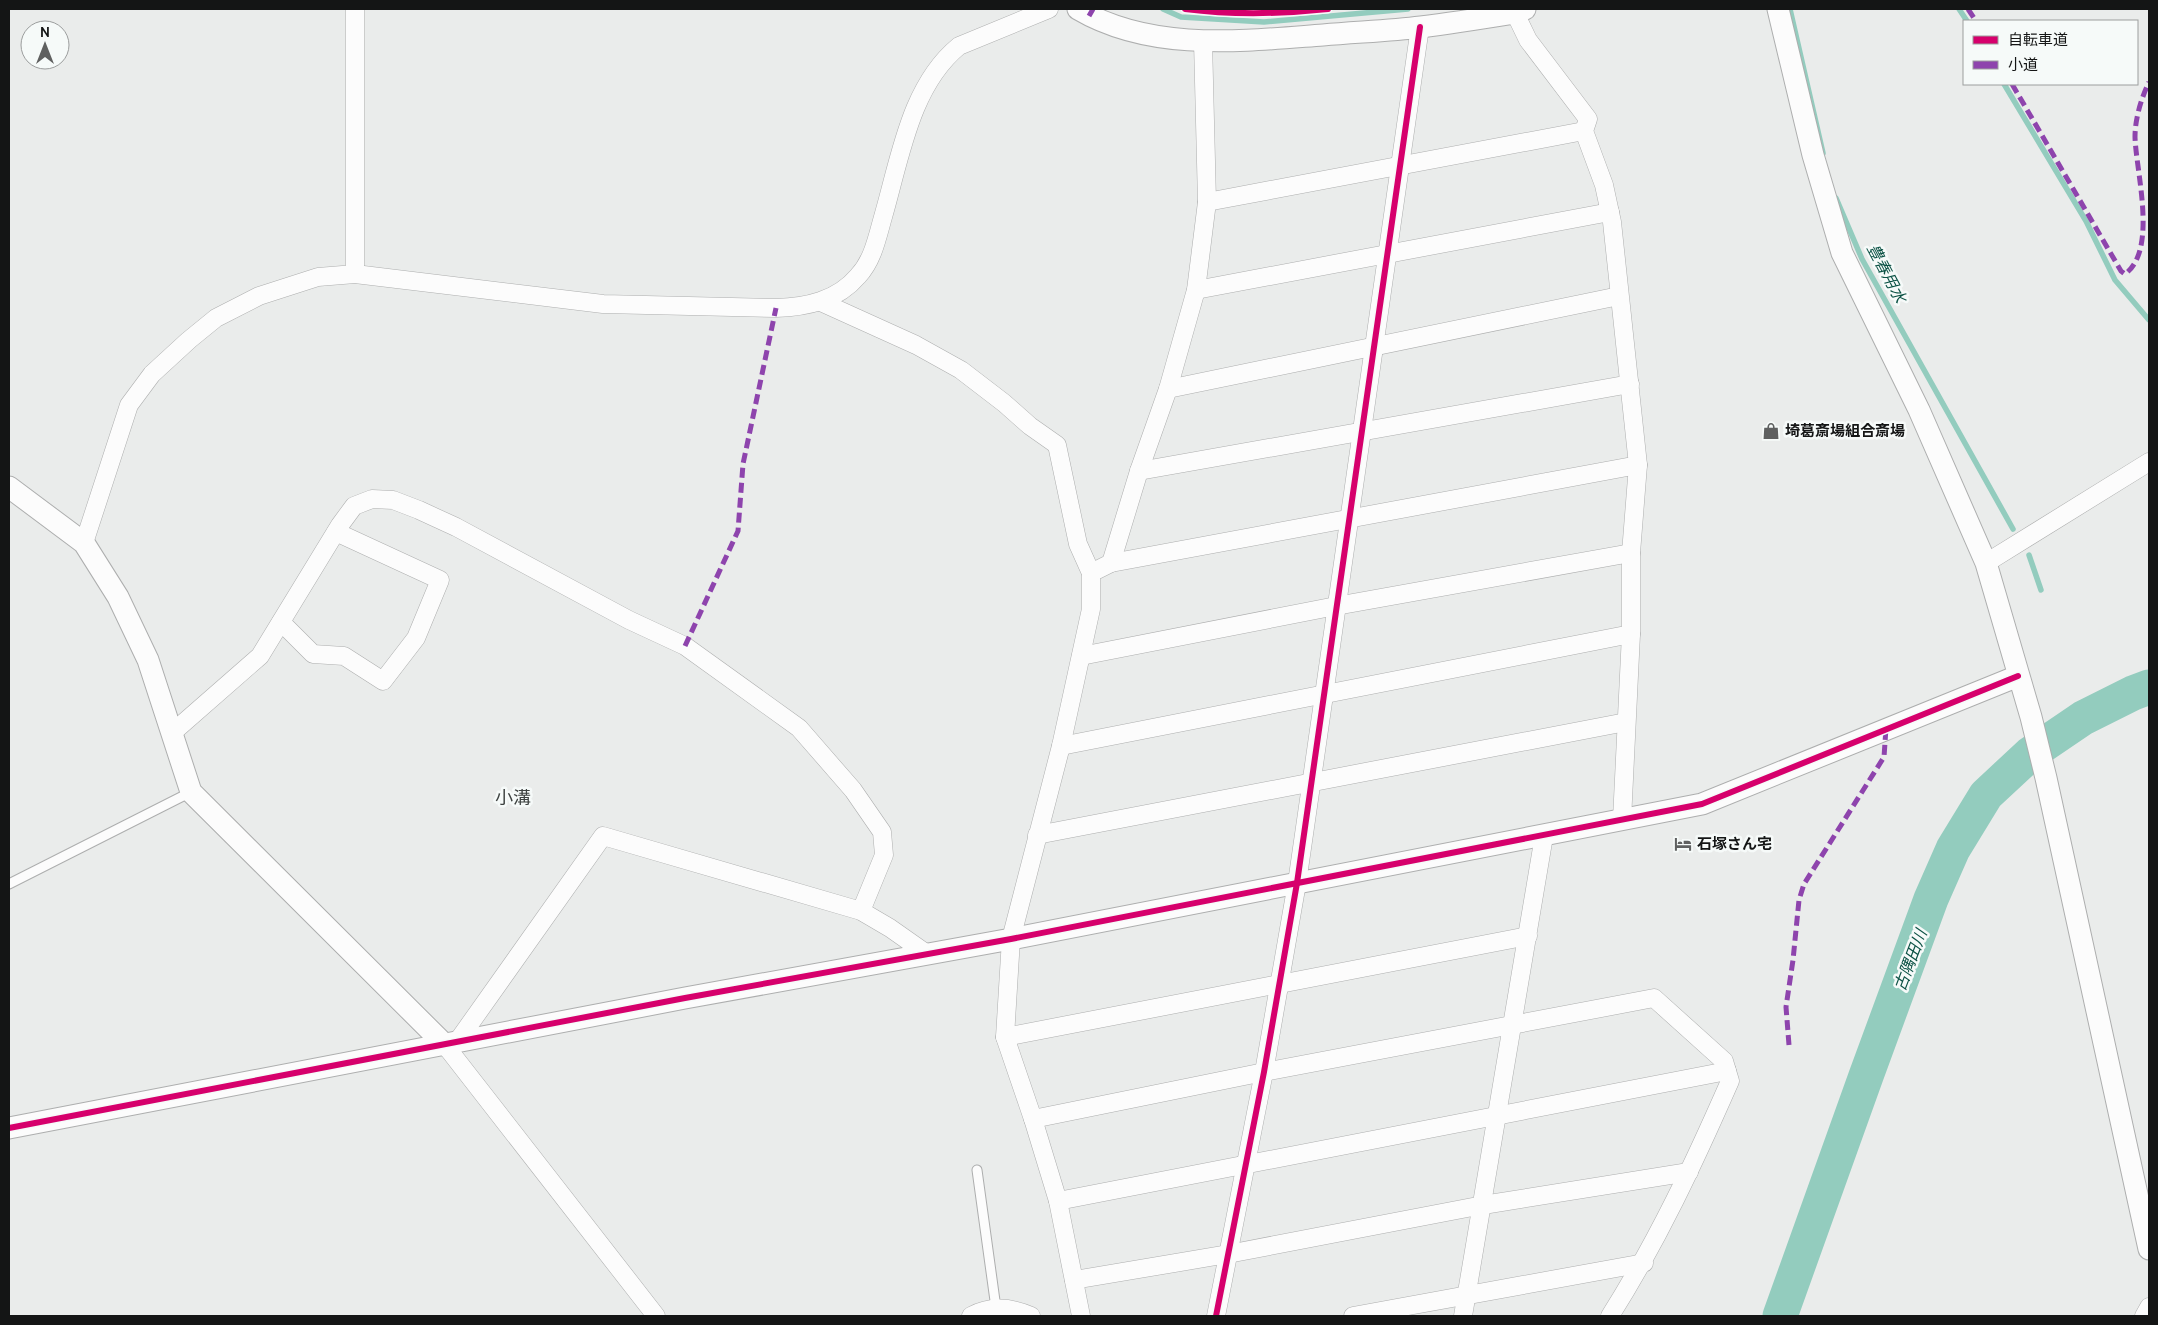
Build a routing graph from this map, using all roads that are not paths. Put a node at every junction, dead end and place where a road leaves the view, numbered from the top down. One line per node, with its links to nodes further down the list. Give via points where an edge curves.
1 (356, 9): 13 (street)
2 (1049, 9): 16 (street, via 959,46 946,56 912,114 873,252 858,276)
3 (1078, 9): 7 (street, via 1113,26)
4 (1778, 9): 30 (street, via 1813,155 1842,253 1919,410)
5 (1520, 11): 6 (street); 8 (street, via 1528,40 1588,119)
6 (1420, 27): 7 (street); 9 (street)
7 (1203, 41): 10 (street)
8 (1584, 131): 9 (street); 11 (street, via 1604,185)
9 (1399, 167): 10 (street); 12 (street)
10 (1207, 202): 14 (street)
11 (1610, 212): 12 (street); 15 (street)
12 (1387, 255): 14 (street); 17 (street)
13 (355, 274): 16 (street, via 603,304 776,308); 27 (street, via 318,277 259,296 216,318 152,374 128,405)
14 (1196, 290): 19 (street)
15 (1619, 296): 17 (street); 18 (street)
16 (821, 302): 31 (street, via 916,345 961,370 1057,445 1078,544)
17 (1374, 348): 19 (street); 20 (street)
18 (1630, 384): 20 (street); 22 (street)
19 (1168, 389): 23 (street)
20 (1361, 432): 23 (street); 25 (street)
21 (2149, 462): 30 (street)
22 (1638, 465): 25 (street); 28 (street)
23 (1139, 471): 29 (street)
24 (9, 487): 27 (street)
25 (1348, 519): 29 (street); 32 (street)
26 (336, 532): 33 (street); 33 (street, via 440,580 416,638 383,681 344,656 313,654); 48 (street, via 354,506 372,499 393,500 456,527 621,616 685,646 799,728 853,790 882,832 884,855)
27 (84, 543): 39 (street, via 118,596 148,660)
28 (1631, 553): 32 (street); 34 (street)
29 (1111, 563): 31 (street)
30 (1986, 563): 36 (street)
31 (1091, 573): 35 (street, via 1091,609)
32 (1336, 606): 35 (street); 37 (street)
33 (281, 622): 39 (street, via 260,656)
34 (1631, 634): 37 (street); 38 (street)
35 (1081, 656): 40 (street)
36 (2018, 676): 43 (street, via 1702,804); 66 (street, via 2046,778)
37 (1323, 695): 40 (street); 41 (street)
38 (1626, 722): 41 (street); 43 (street)
39 (172, 733): 42 (street)
40 (1061, 746): 44 (street)
41 (1311, 782): 44 (street); 46 (street)
42 (191, 792): 47 (lane); 55 (street)
43 (1622, 820): 45 (street)
44 (1037, 835): 50 (street)
45 (1544, 836): 46 (street); 49 (street)
46 (1297, 883): 50 (street); 52 (street)
47 (9, 884)
48 (861, 911): 51 (street); 55 (street, via 603,836)
49 (1528, 936): 52 (street); 53 (street)
50 (1011, 940): 51 (street); 54 (street)
51 (927, 954): 55 (street)
52 (1279, 984): 54 (street); 57 (street)
53 (1514, 1025): 56 (street, via 1654,998 1724,1061); 57 (street); 58 (street)
54 (1005, 1038): 59 (street)
55 (451, 1044): 60 (street); 73 (street)
56 (1727, 1071): 58 (street); 63 (street, via 1730,1081)
57 (1264, 1072): 59 (street); 61 (street)
58 (1498, 1114): 61 (street); 65 (street)
59 (1034, 1119): 64 (street)
60 (9, 1128)
61 (1246, 1164): 64 (street); 67 (street)
62 (977, 1170): 72 (lane)
63 (1690, 1172): 65 (street); 68 (street)
64 (1058, 1201): 69 (street)
65 (1483, 1205): 67 (street); 70 (street)
66 (2149, 1249)
67 (1228, 1254): 69 (street); 77 (street)
68 (1644, 1263): 70 (street); 80 (street)
69 (1074, 1280): 76 (street)
70 (1467, 1294): 78 (street); 79 (street)
71 (2149, 1307): 81 (street)
72 (996, 1308): 74 (street); 75 (street, via 1016,1310)
73 (656, 1316)
74 (971, 1316)
75 (1031, 1316)
76 (1081, 1316)
77 (1216, 1316)
78 (1353, 1316)
79 (1464, 1316)
80 (1610, 1316)
81 (2144, 1316)

